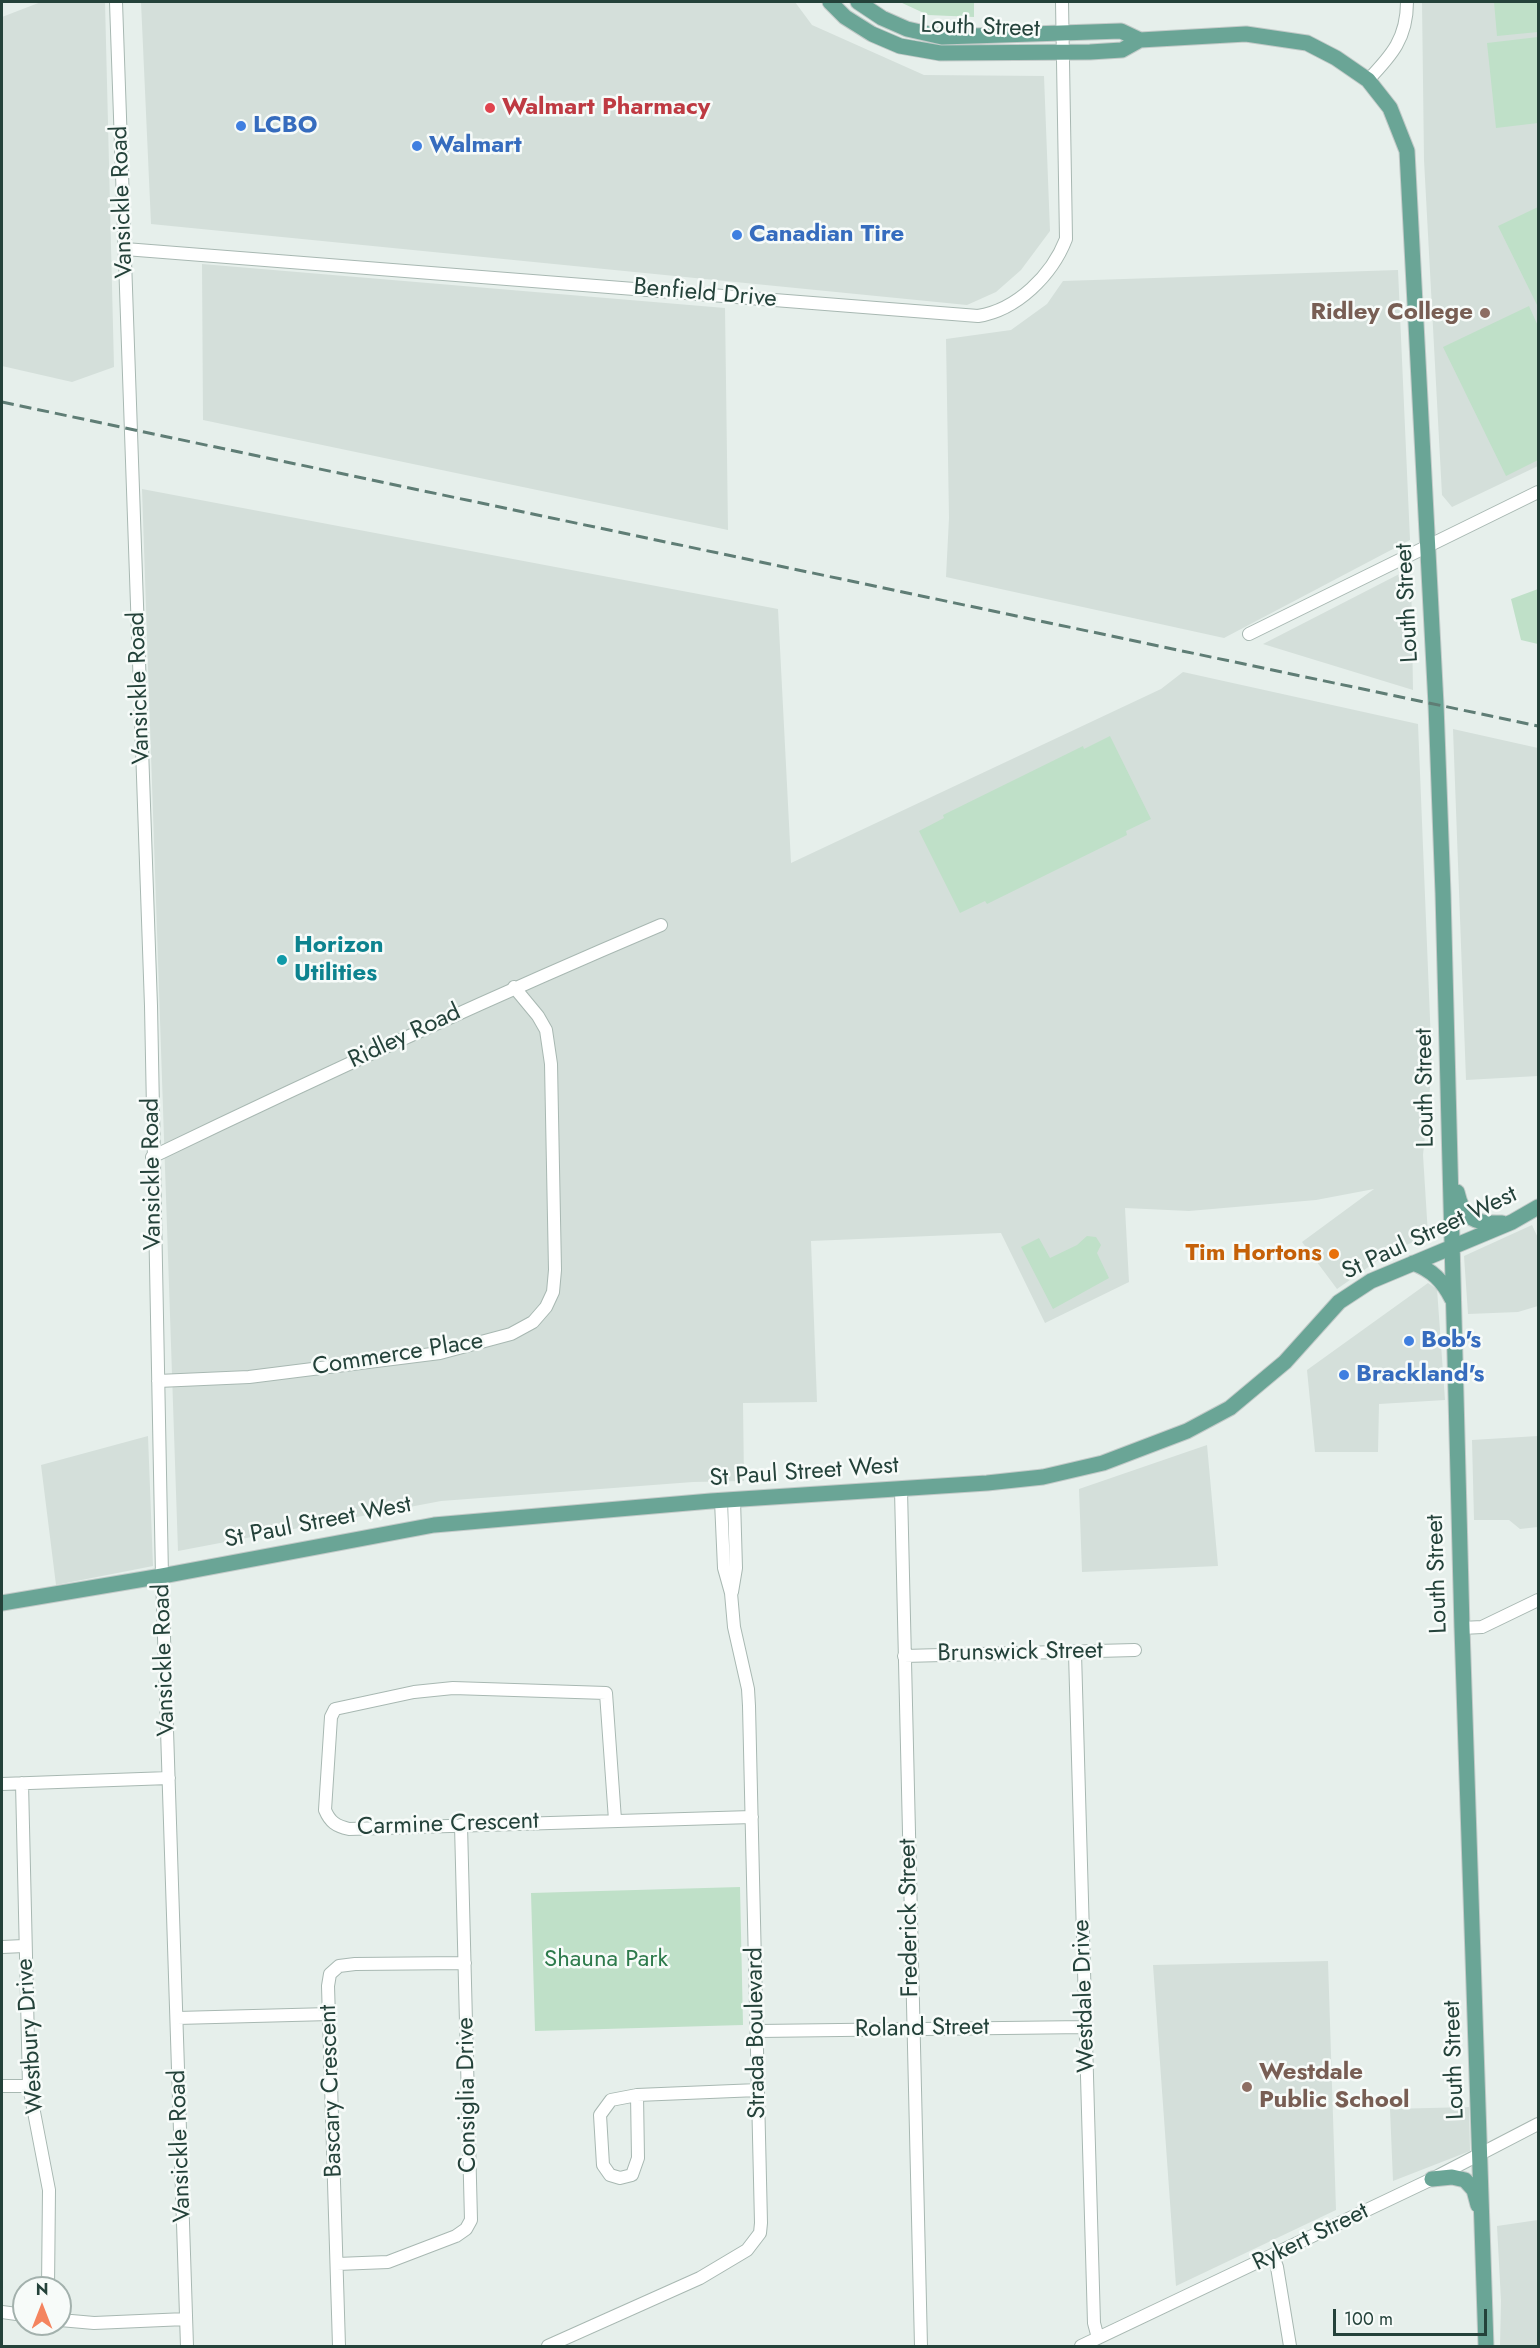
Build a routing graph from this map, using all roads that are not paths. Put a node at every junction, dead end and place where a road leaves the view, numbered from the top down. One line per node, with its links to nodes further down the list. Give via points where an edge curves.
1 (116, 2): 10 (street, Vansickle Road)
2 (830, 2): 8 (main road, Louth Street, via 872,34 900,46 940,53)
3 (858, 2): 6 (main road, Louth Street, via 907,29 942,37)
4 (1062, 2): 6 (street, Benfield Drive)
5 (1407, 2): 9 (street, via 1404,30 1389,58)
6 (1063, 33): 7 (main road, Louth Street, via 1121,31); 8 (street, Benfield Drive)
7 (1140, 40): 8 (main road, Louth Street, via 1122,50); 9 (main road, Louth Street, via 1246,34 1307,43)
8 (1064, 53): 10 (street, Benfield Drive, via 1066,239 1059,256 1034,288 995,313 978,316)
9 (1368, 80): 12 (main road, Louth Street, via 1390,108 1407,151)
10 (124, 249): 16 (street, Vansickle Road, via 151,1006)
11 (1539, 492): 12 (street)
12 (1427, 546): 13 (street); 17 (main road, Louth Street, via 1444,905)
13 (1249, 634)
14 (661, 925): 15 (street, Ridley Road)
15 (514, 987): 16 (street, Ridley Road); 23 (street, Commerce Place, via 546,1030 551,1064 555,1270 553,1292 533,1322 511,1334 440,1353 249,1377)
16 (152, 1156): 23 (street, Vansickle Road)
17 (1450, 1163): 19 (main road, via 1461,1209 1466,1214 1485,1223); 20 (main road, Louth Street)
18 (1538, 1209): 19 (main road, St Paul Street West)
19 (1512, 1222): 20 (main road, St Paul Street West)
20 (1452, 1246): 21 (main road, St Paul Street West); 22 (main road, Louth Street)
21 (1413, 1263): 22 (main road, via 1432,1273); 24 (main road, St Paul Street West, via 1371,1281 1340,1302 1285,1362 1230,1408 1187,1431 1102,1463 1043,1476)
22 (1452, 1300): 29 (main road, Louth Street)
23 (159, 1381): 26 (street, Vansickle Road)
24 (901, 1490): 25 (main road, St Paul Street West); 32 (street, Frederick Street)
25 (727, 1501): 26 (main road, St Paul Street West, via 434,1525); 36 (street, Strada Boulevard, via 724,1568 748,1689)
26 (162, 1576): 28 (main road, St Paul Street West); 33 (street, Vansickle Road)
27 (1539, 1600): 29 (street, via 1482,1627)
28 (2, 1603)
29 (1462, 1628): 52 (main road, Louth Street)
30 (1135, 1650): 31 (street, Brunswick Street)
31 (1076, 1653): 32 (street, Brunswick Street); 44 (street, Westdale Drive)
32 (904, 1656): 45 (street, Frederick Street)
33 (169, 1778): 34 (street); 43 (street, Vansickle Road)
34 (22, 1783): 35 (street); 39 (street, Westbury Drive)
35 (2, 1784)
36 (752, 1818): 37 (street, Carmine Crescent); 46 (street, Strada Boulevard)
37 (615, 1820): 38 (street, Carmine Crescent); 38 (street, Carmine Crescent, via 606,1693 453,1688 335,1709 325,1810 329,1821 349,1829)
38 (462, 1825): 41 (street, Consiglia Drive)
39 (24, 1946): 40 (street); 48 (street, Westbury Drive)
40 (2, 1947)
41 (465, 1963): 42 (street, Bascary Crescent, via 339,1966 330,1974); 56 (street, Consiglia Drive, via 471,2220 456,2236 388,2262)
42 (330, 2014): 43 (street); 56 (street, Bascary Crescent)
43 (177, 2018): 58 (street, Vansickle Road)
44 (1086, 2027): 45 (street, Roland Street); 60 (street, Westdale Drive)
45 (913, 2030): 46 (street, Roland Street); 64 (street, Frederick Street)
46 (758, 2031): 49 (street, Strada Boulevard)
47 (2, 2086): 48 (street)
48 (29, 2086): 57 (street, Westbury Drive, via 49,2190)
49 (758, 2090): 50 (street); 63 (street, Strada Boulevard, via 761,2223 760,2233 747,2250 700,2278)
50 (637, 2095): 50 (street, via 638,2158 632,2175 621,2178 610,2175 603,2165 600,2115 611,2100)
51 (1539, 2124): 52 (street, Rykert Street)
52 (1481, 2153): 53 (street, Rykert Street); 54 (main road, Louth Street)
53 (1432, 2180): 54 (main road, via 1452,2177 1469,2182); 55 (street, Rykert Street)
54 (1484, 2229): 67 (main road, Louth Street)
55 (1273, 2256): 60 (street, Rykert Street); 66 (street)
56 (337, 2264): 62 (street, Bascary Crescent)
57 (48, 2276)
58 (186, 2319): 59 (street); 61 (street, Vansickle Road)
59 (72, 2321)
60 (1098, 2338): 65 (street, Rykert Street)
61 (187, 2346)
62 (339, 2346)
63 (548, 2346)
64 (921, 2346)
65 (1082, 2346)
66 (1290, 2346)
67 (1486, 2346)

